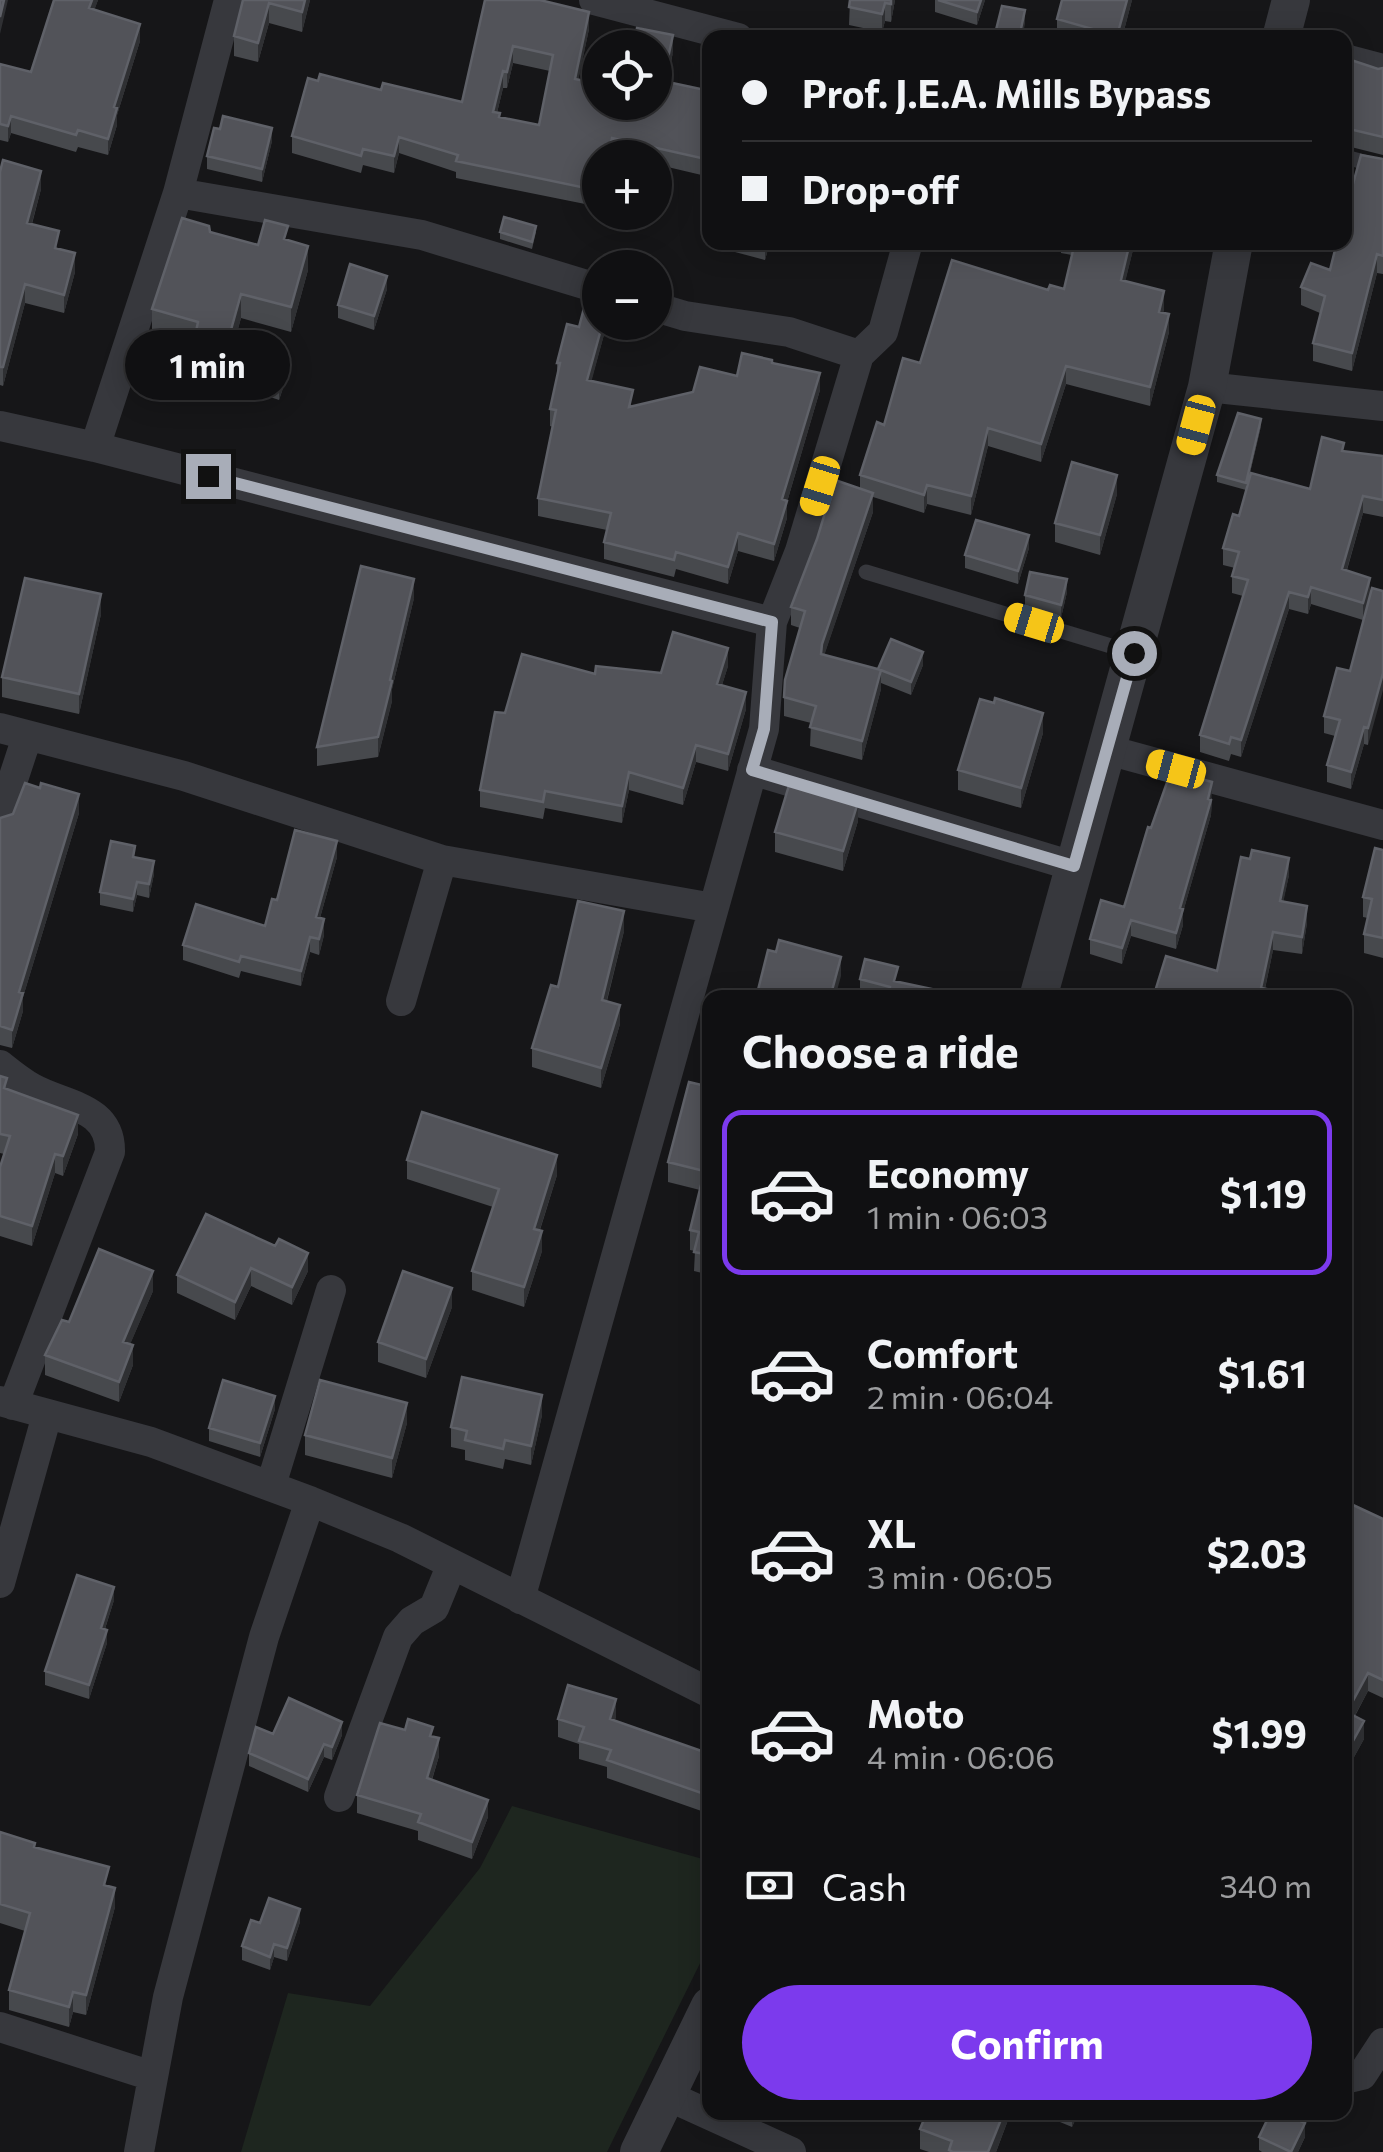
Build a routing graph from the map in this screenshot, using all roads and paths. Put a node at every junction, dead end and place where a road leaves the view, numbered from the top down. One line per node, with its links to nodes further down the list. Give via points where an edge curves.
1 (229, 0): 10 (street)
2 (594, 0): 4 (street)
3 (1290, 0): 5 (street)
4 (708, 30)
5 (1283, 30)
6 (1352, 61): 7 (street)
7 (1383, 70)
8 (1352, 159): 9 (lane)
9 (1383, 168)
10 (178, 192): 13 (street, via 422,235); 19 (street)
11 (906, 250): 15 (street, via 883,332)
12 (1233, 250): 16 (street)
13 (582, 284)
14 (672, 312): 15 (street, via 789,332)
15 (859, 355): 21 (street)
16 (1207, 387): 17 (street); 22 (street)
17 (1383, 406)
18 (0, 426): 19 (street)
19 (95, 447): 21 (street)
20 (866, 572): 22 (lane)
21 (772, 622): 25 (street, via 764,729)
22 (1134, 653): 24 (street)
23 (14, 733): 26 (street); 28 (street, via 184,776)
24 (1108, 750): 27 (street); 29 (street)
25 (752, 770): 29 (street); 30 (street)
26 (0, 819)
27 (1383, 825)
28 (442, 860): 30 (street); 32 (street)
29 (1074, 866): 31 (street)
30 (713, 908): 41 (street)
31 (1040, 990)
32 (401, 1001)
33 (0, 1065): 35 (street, via 31,1088 86,1110 110,1137 110,1152)
34 (331, 1290): 37 (street)
35 (6, 1403): 36 (street)
36 (48, 1415): 37 (street, via 151,1442); 40 (street)
37 (271, 1486): 38 (street)
38 (310, 1501): 39 (street); 47 (street, via 264,1637)
39 (452, 1564): 41 (street); 43 (street, via 434,1608 398,1637)
40 (0, 1583)
41 (520, 1599): 42 (street)
42 (702, 1689)
43 (339, 1797)
44 (702, 2022): 49 (street)
45 (0, 2027): 47 (street)
46 (1383, 2043): 48 (street, via 1362,2075)
47 (152, 2076): 52 (street)
48 (1352, 2077)
49 (666, 2095): 50 (street); 53 (street)
50 (702, 2111)
51 (721, 2120): 54 (street)
52 (139, 2152)
53 (639, 2152)
54 (791, 2152)

